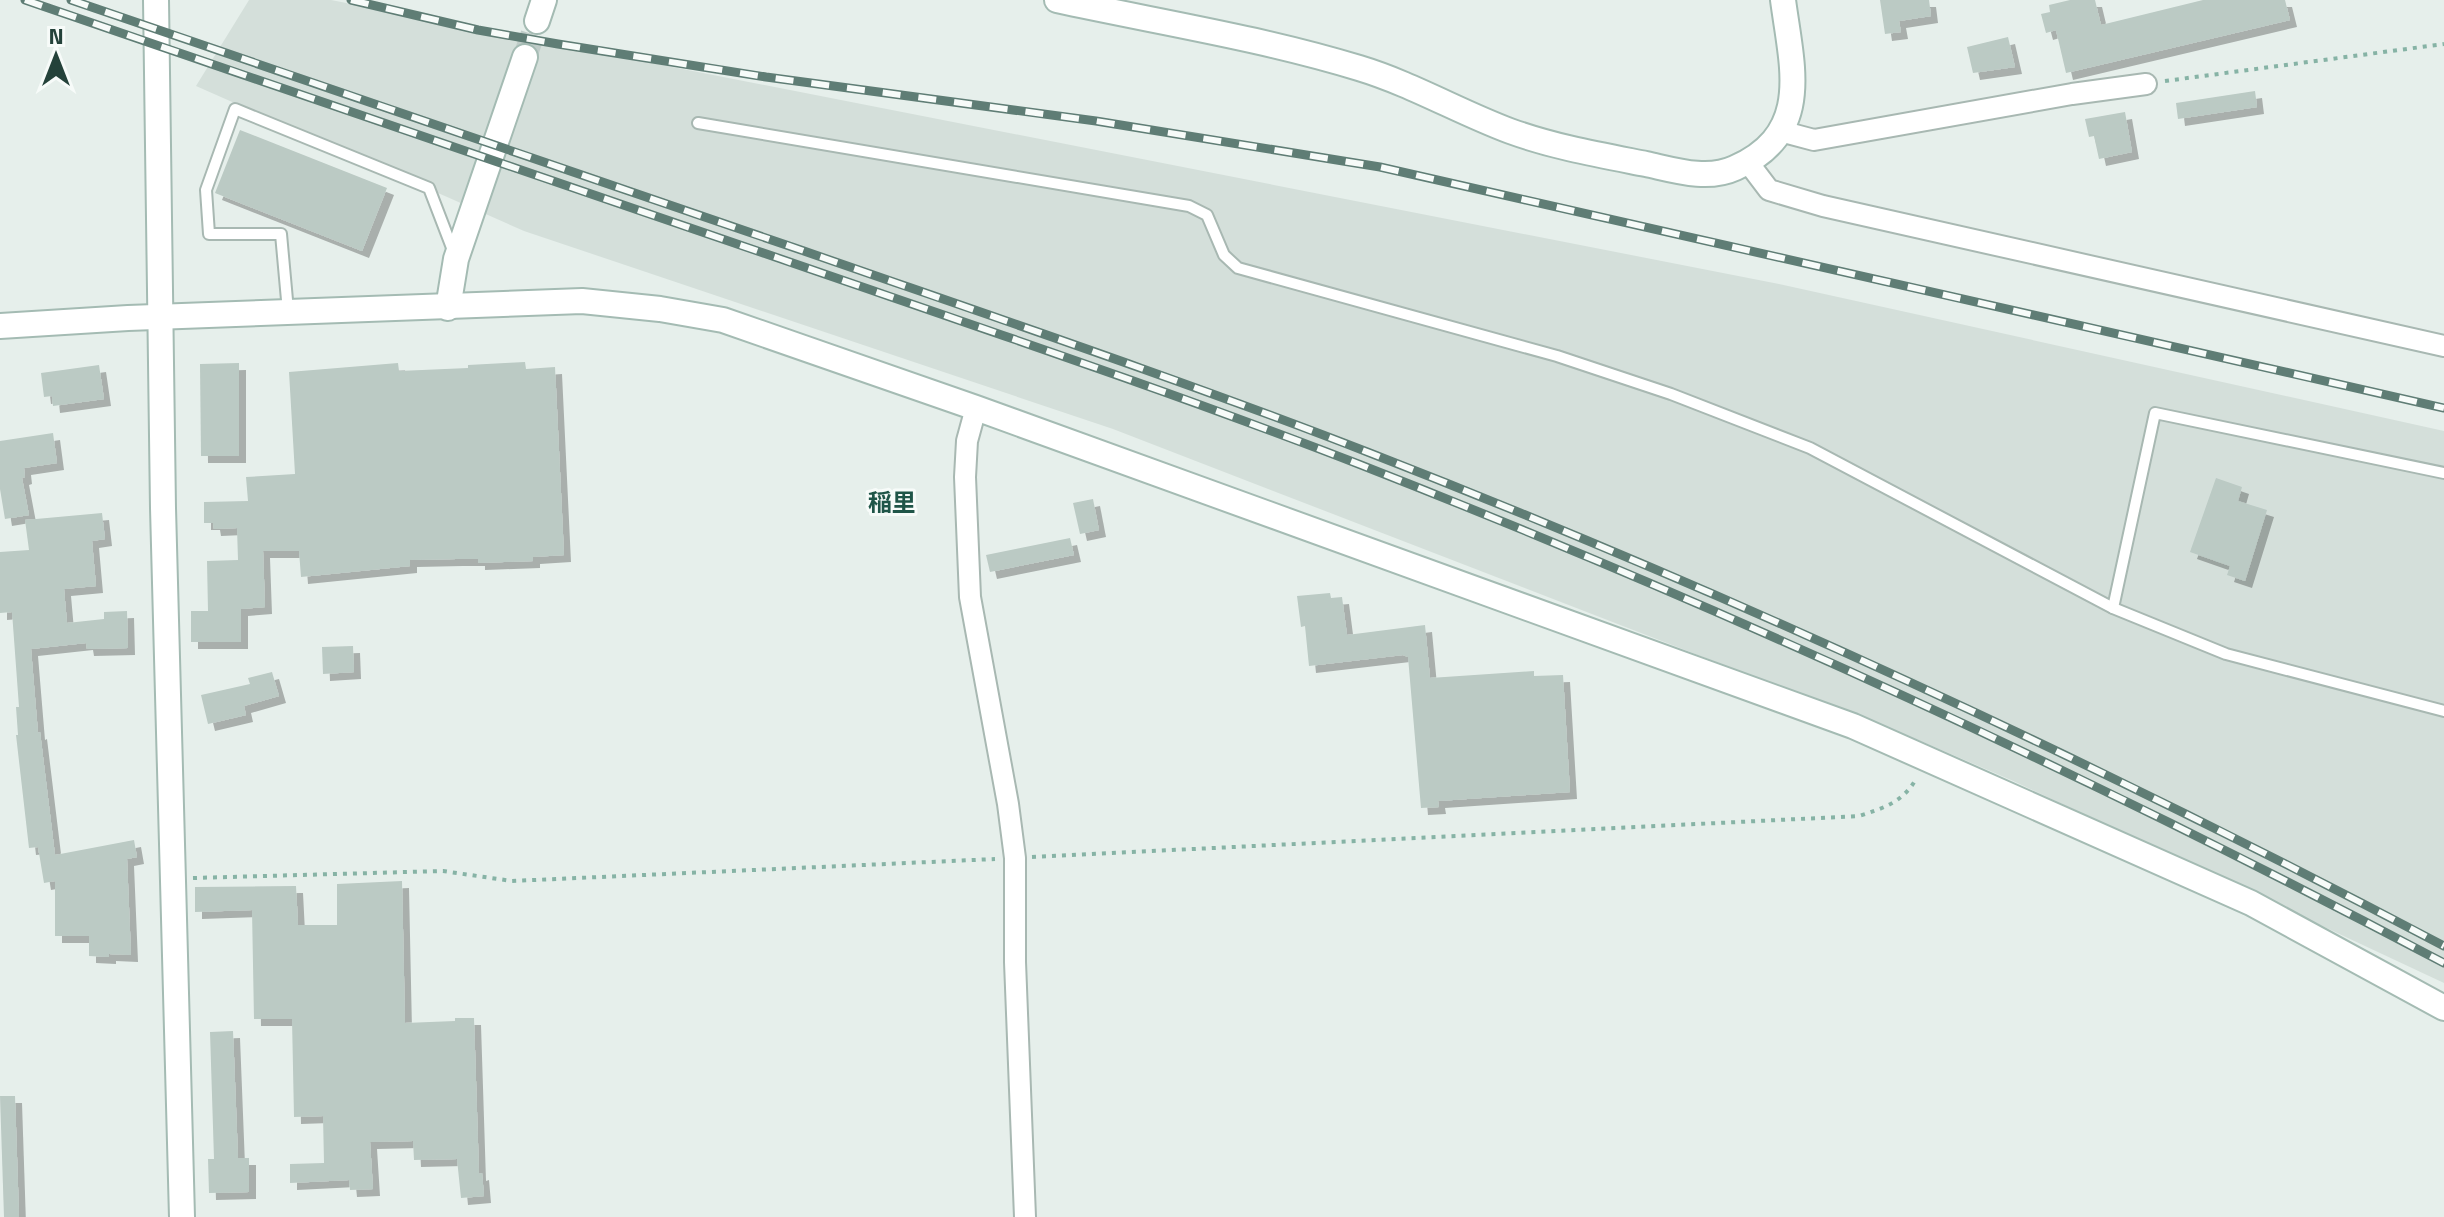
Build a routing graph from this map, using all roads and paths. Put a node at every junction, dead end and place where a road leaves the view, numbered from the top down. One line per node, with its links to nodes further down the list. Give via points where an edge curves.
1 (156, 0): 13 (street)
2 (1057, 0): 9 (street, via 1359,68 1509,131 1593,153 1701,174)
3 (1783, 0): 8 (street, via 1793,105)
4 (2444, 44): 6 (path)
5 (525, 57): 10 (street)
6 (2146, 84): 8 (street, via 1814,140)
7 (698, 123): 18 (lane, via 1189,206 1207,215 1224,255 1238,268 1557,356 1685,399 1810,448)
8 (1780, 131): 9 (street, via 1766,150)
9 (1747, 161): 15 (street, via 1769,190 1823,206)
10 (456, 259): 11 (street); 12 (lane, via 429,188 235,109 206,190 209,234 281,234)
11 (448, 308): 12 (street); 16 (street, via 582,301 723,320)
12 (288, 313): 13 (street)
13 (161, 317): 14 (street); 22 (street)
14 (0, 326)
15 (2444, 346)
16 (976, 408): 20 (street, via 1853,726); 21 (street, via 965,477 970,597)
17 (2444, 473): 18 (lane, via 2155,413)
18 (2113, 608): 19 (lane, via 2226,654)
19 (2444, 711)
20 (1927, 759): 21 (path, via 1908,794 1859,816); 23 (street, via 2251,903)
21 (1015, 858): 22 (path, via 512,881 443,871); 25 (street)
22 (171, 878): 24 (street)
23 (2444, 1008)
24 (182, 1217)
25 (1025, 1217)

